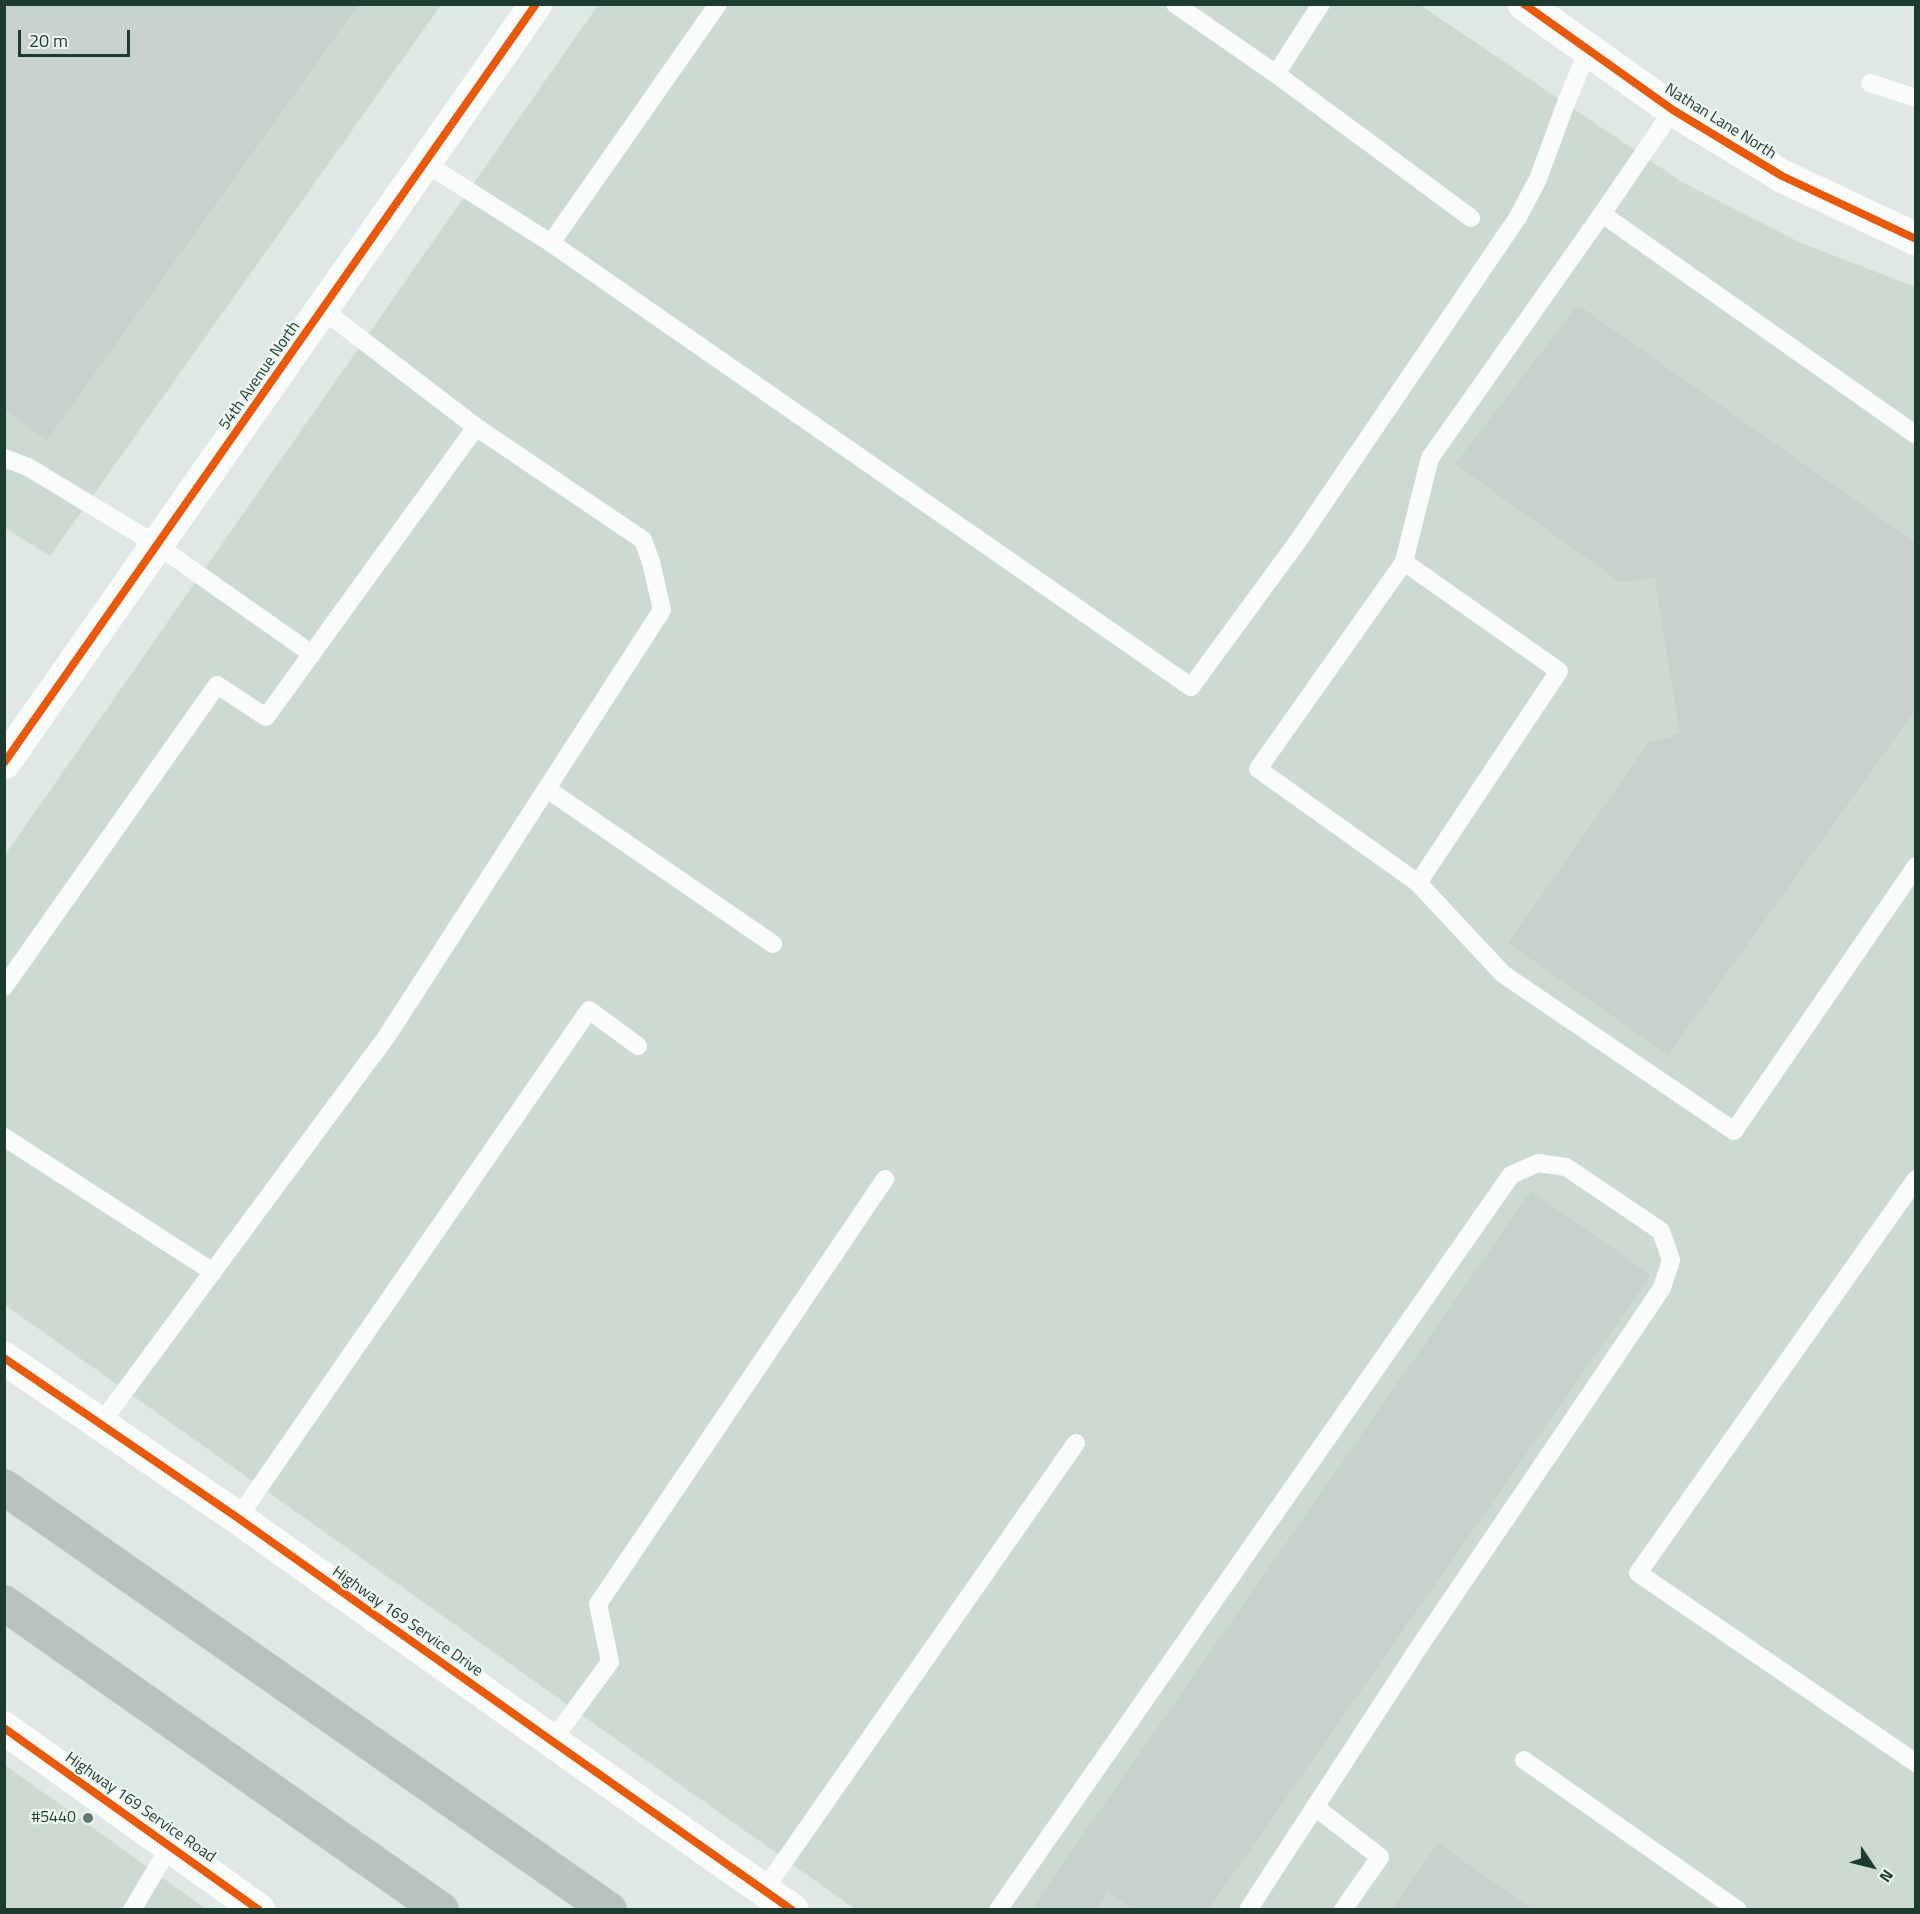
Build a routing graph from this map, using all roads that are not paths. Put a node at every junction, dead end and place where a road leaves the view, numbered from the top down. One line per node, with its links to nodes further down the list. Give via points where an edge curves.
1 (536, 4): 11 (street, 54th Avenue North)
2 (718, 4): 15 (lane)
3 (1175, 4): 7 (lane)
4 (1321, 4): 7 (lane)
5 (1524, 4): 6 (street, Nathan Lane North)
6 (1588, 50): 10 (street, Nathan Lane North); 15 (lane, via 1538,178 1518,217 1298,541 1191,687)
7 (1276, 74): 13 (lane)
8 (1870, 83): 9 (lane)
9 (1916, 98)
10 (1673, 110): 12 (lane); 14 (street, Nathan Lane North, via 1782,176)
11 (425, 163): 15 (lane); 16 (street, 54th Avenue North)
12 (1602, 214): 18 (lane); 21 (lane, via 1430,458)
13 (1471, 218)
14 (1916, 239)
15 (551, 243)
16 (323, 310): 17 (lane); 20 (street, 54th Avenue North)
17 (476, 427): 22 (lane); 24 (lane, via 643,540 663,610)
18 (1916, 435)
19 (4, 458): 20 (lane, via 28,467)
20 (157, 545): 22 (lane); 23 (street, 54th Avenue North)
21 (1404, 562): 26 (lane, via 1559,671); 26 (lane, via 1258,769)
22 (312, 654): 28 (lane, via 266,717 218,685)
23 (4, 763)
24 (547, 789): 27 (lane); 33 (lane, via 387,1036)
25 (1916, 866): 26 (lane, via 1734,1131 1503,974)
26 (1418, 883)
27 (773, 944)
28 (4, 987)
29 (638, 1046): 38 (lane, via 589,1010)
30 (4, 1137): 33 (lane)
31 (885, 1179): 41 (lane, via 598,1604 610,1662)
32 (1916, 1179): 43 (lane, via 1638,1573)
33 (213, 1272): 35 (lane)
34 (4, 1358): 35 (street, Highway 169 Service Drive)
35 (101, 1423): 38 (street, Highway 169 Service Drive)
36 (1076, 1443): 46 (lane)
37 (4, 1487): 50 (highway)
38 (238, 1518): 41 (street, Highway 169 Service Drive)
39 (4, 1603): 49 (highway)
40 (4, 1728): 45 (street, Highway 169 Service Road)
41 (552, 1741): 46 (street, Highway 169 Service Drive)
42 (1524, 1760): 55 (lane)
43 (1916, 1763)
44 (1315, 1807): 52 (lane, via 1662,1288 1671,1260 1660,1231 1566,1167 1538,1163 1511,1174); 53 (lane); 54 (lane, via 1380,1857)
45 (170, 1846): 47 (lane); 48 (street, Highway 169 Service Road)
46 (764, 1890): 51 (street, Highway 169 Service Drive)
47 (132, 1910)
48 (259, 1910)
49 (441, 1910)
50 (609, 1910)
51 (792, 1910)
52 (998, 1910)
53 (1248, 1910)
54 (1343, 1910)
55 (1738, 1910)

